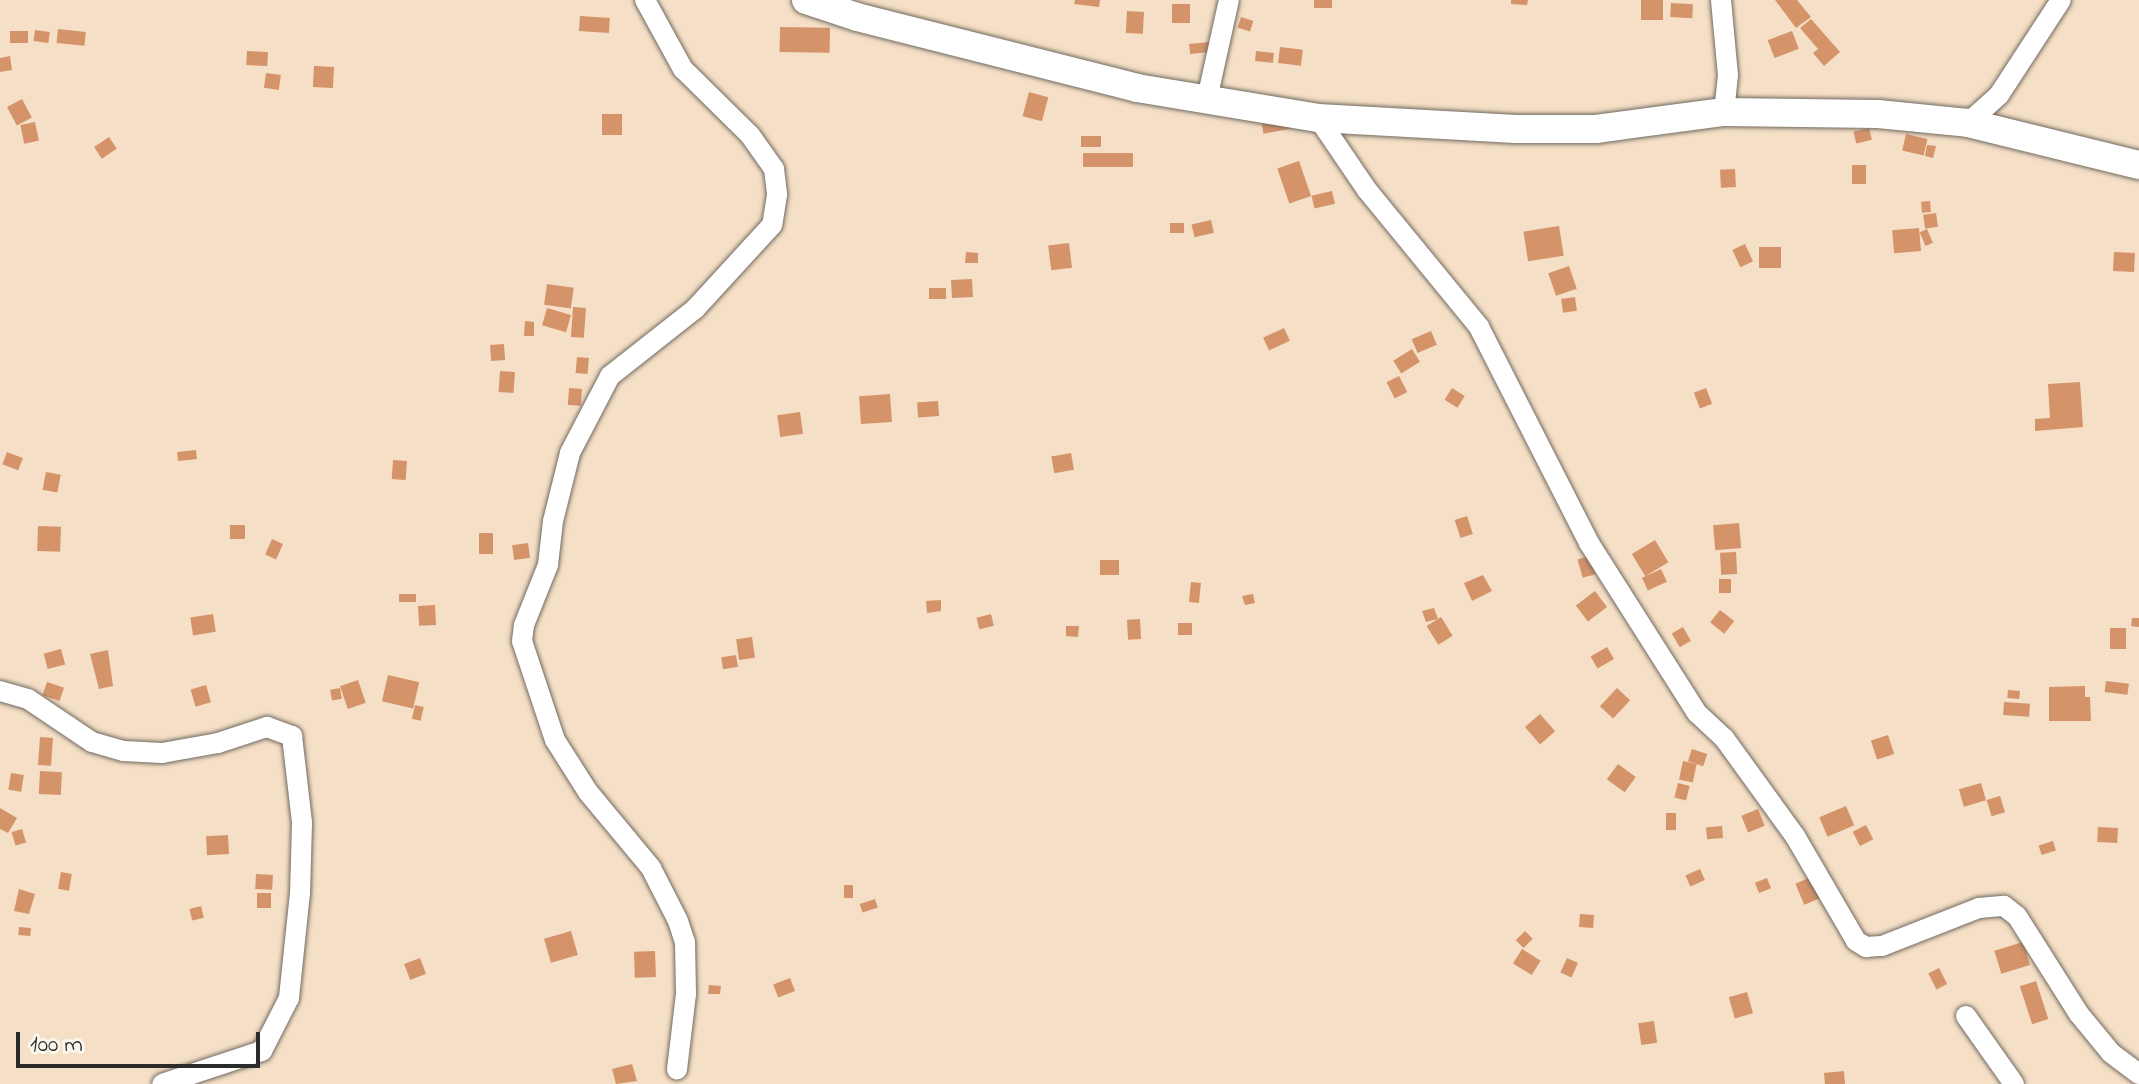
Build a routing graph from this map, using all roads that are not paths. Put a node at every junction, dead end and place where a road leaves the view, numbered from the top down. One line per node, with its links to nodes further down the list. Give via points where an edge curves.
1 (645, 0): 13 (street, via 683,69 750,135 774,169 772,225 695,309 610,376 570,453 548,565 522,641 555,740 588,792 651,868 678,921 685,942 686,994)
2 (806, 0): 6 (street, via 1137,88)
3 (1229, 0): 6 (street)
4 (1721, 0): 7 (street, via 1728,75)
5 (2061, 0): 9 (street, via 1999,95)
6 (1207, 99): 8 (street)
7 (1724, 112): 8 (street, via 1596,129); 9 (street, via 1878,114)
8 (1318, 118): 14 (street, via 1367,190 1479,327 1589,543 1697,713 1724,738 1795,836 1856,941 1866,947 1882,946 1979,908 2004,906 2017,916 2087,1024 2111,1053)
9 (1968, 123): 10 (street)
10 (2139, 165)
11 (0, 691): 15 (street, via 28,699 92,742 124,751 162,753 267,727 292,736 302,823 289,998 262,1051)
12 (1966, 1016): 16 (street)
13 (677, 1069)
14 (2139, 1074)
15 (162, 1084)
16 (2014, 1084)

